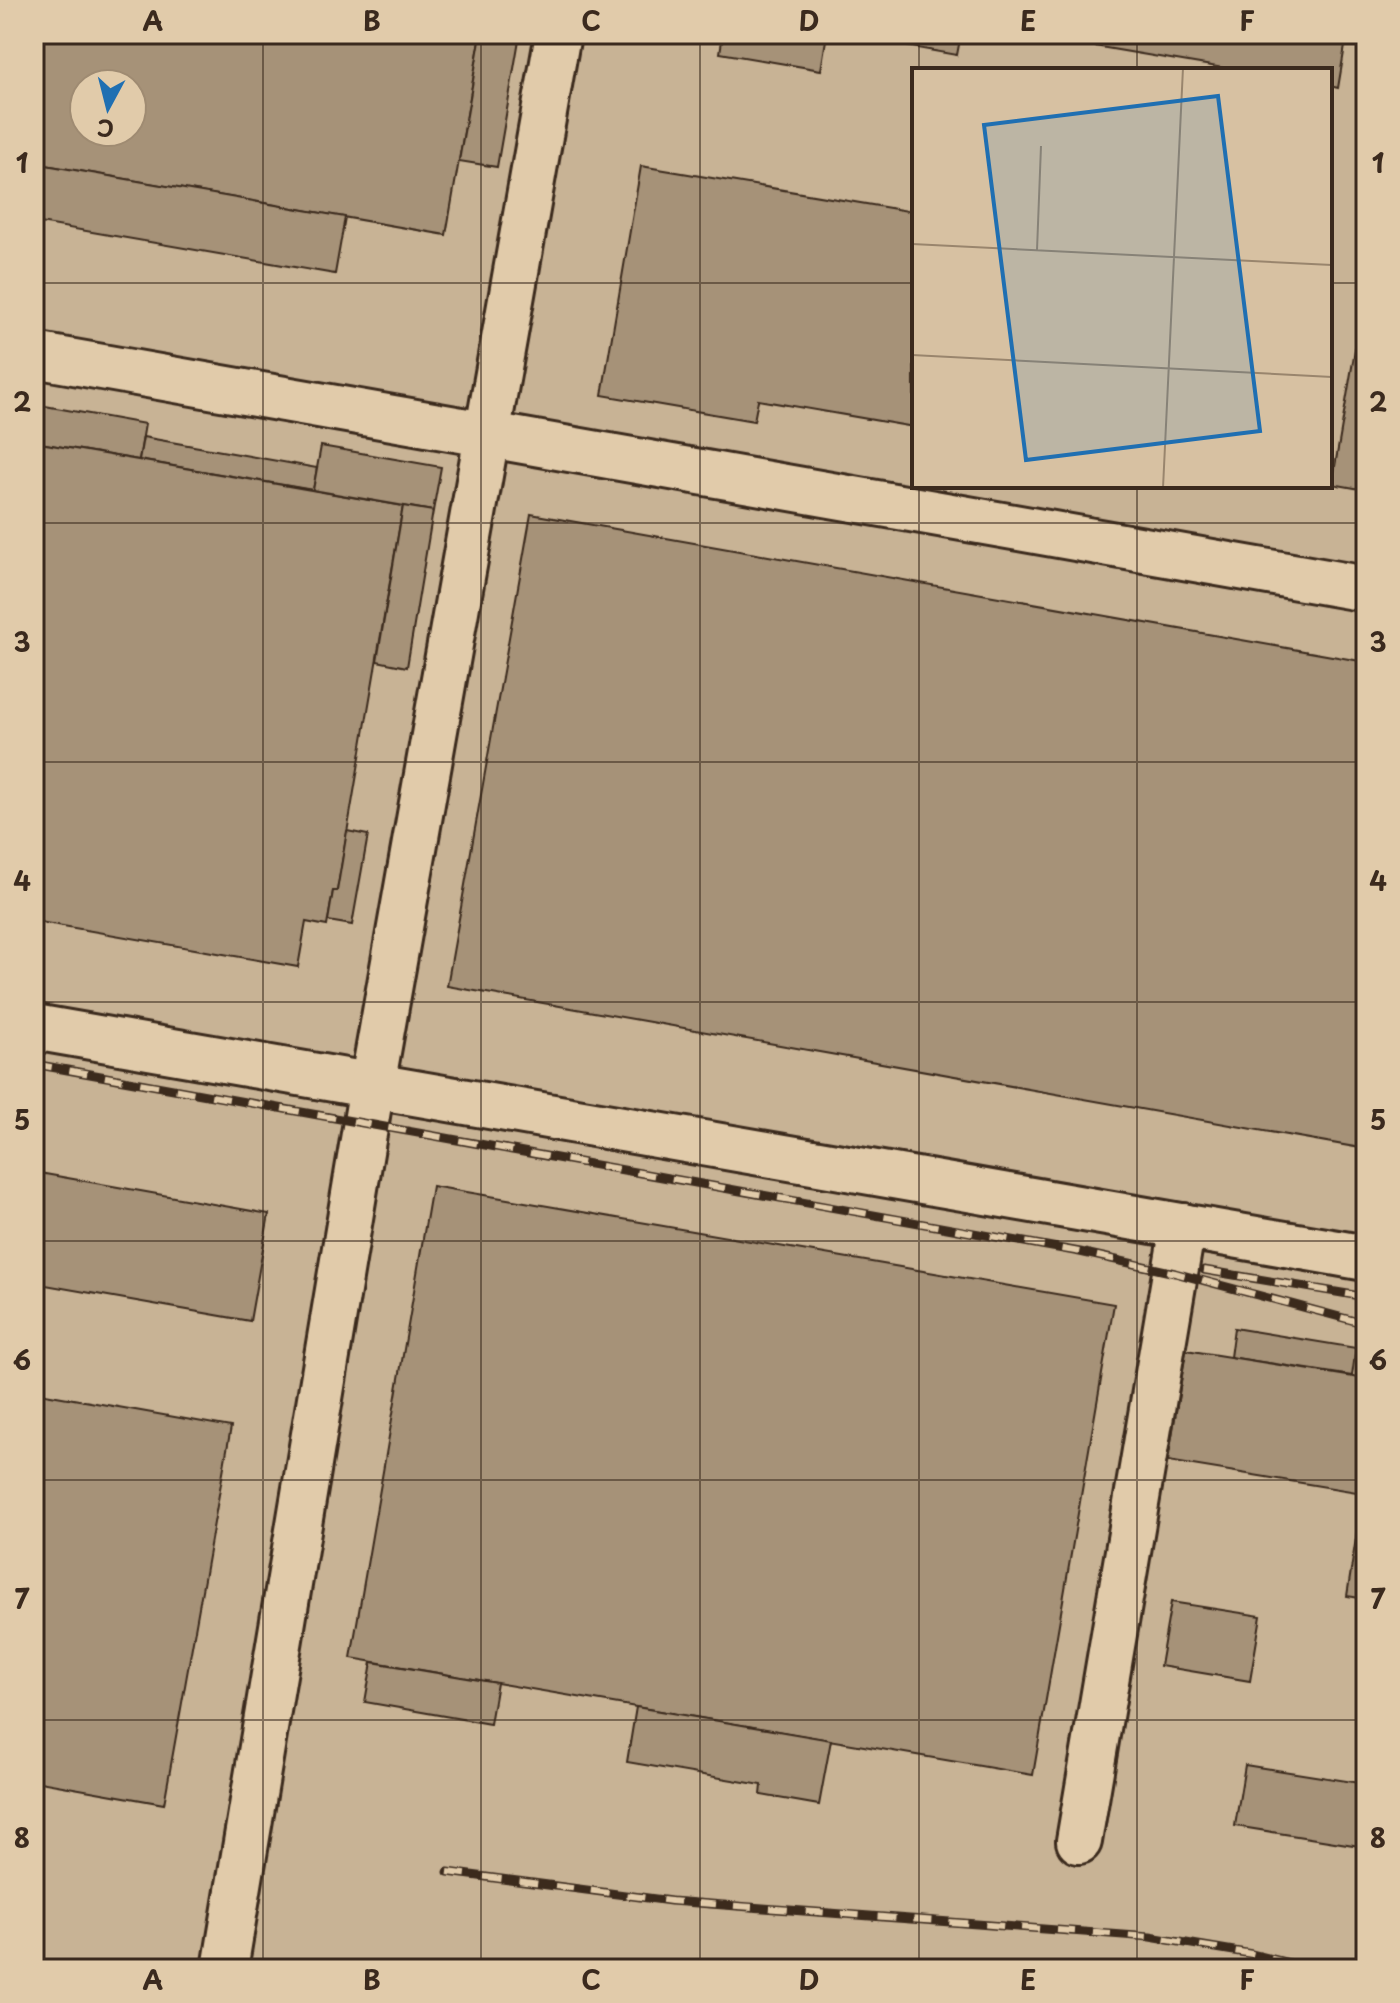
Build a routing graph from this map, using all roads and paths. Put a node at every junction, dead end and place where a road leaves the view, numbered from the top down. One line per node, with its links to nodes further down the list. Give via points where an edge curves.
1 (558, 34): 3 (lane)
2 (34, 355): 3 (lane)
3 (488, 434): 4 (lane); 6 (lane)
4 (1366, 589)
5 (34, 1027): 6 (lane)
6 (372, 1086): 7 (lane); 10 (lane)
7 (1183, 1226): 8 (lane); 9 (lane)
8 (1366, 1258)
9 (1079, 1841)
10 (225, 1969)

